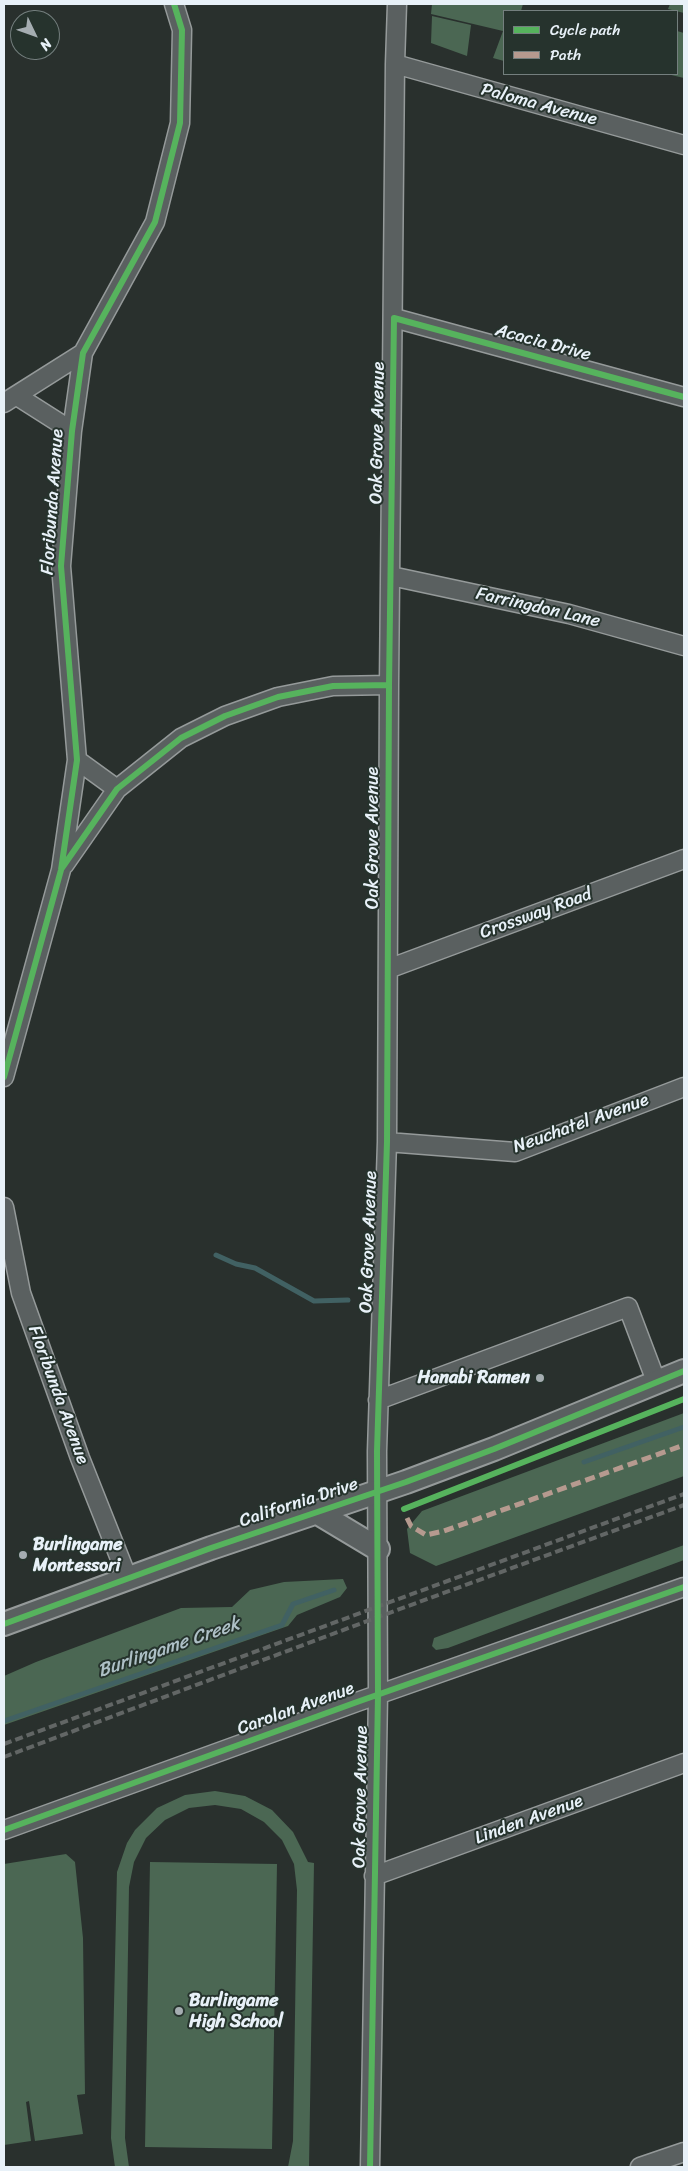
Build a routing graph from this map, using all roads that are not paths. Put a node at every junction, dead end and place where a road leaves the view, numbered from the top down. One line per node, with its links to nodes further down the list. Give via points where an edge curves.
1 (174, 4): 6 (street, Floribunda Avenue, via 182,30 180,123 155,222)
2 (397, 4): 3 (street, Oak Grove Avenue)
3 (395, 64): 4 (street, Paloma Avenue); 5 (street, Oak Grove Avenue)
4 (684, 145)
5 (394, 318): 7 (street, Acacia Drive); 10 (street, Oak Grove Avenue)
6 (83, 353): 8 (street); 9 (street, Floribunda Avenue)
7 (684, 397)
8 (10, 400): 9 (street)
9 (72, 431): 13 (street, Floribunda Avenue, via 61,566)
10 (392, 576): 11 (street, Farringdon Lane, via 569,614); 12 (street, Oak Grove Avenue)
11 (684, 646)
12 (389, 685): 14 (street, via 333,686 278,697 225,716 181,738); 17 (street, Oak Grove Avenue)
13 (77, 760): 14 (street); 16 (street, Floribunda Avenue)
14 (117, 789): 16 (street)
15 (684, 859): 17 (street, Crossway Road)
16 (61, 870): 18 (street, Floribunda Avenue)
17 (388, 969): 20 (street, Oak Grove Avenue)
18 (4, 1077)
19 (684, 1087): 20 (street, Neuchatel Avenue, via 515,1152)
20 (387, 1142): 24 (street, Oak Grove Avenue)
21 (4, 1207): 28 (street, Floribunda Avenue, via 21,1293 80,1458)
22 (684, 1371): 23 (main road, California Drive)
23 (656, 1381): 24 (street, via 628,1307); 25 (main road, California Drive, via 494,1449)
24 (378, 1400): 25 (street, Oak Grove Avenue)
25 (376, 1493): 26 (main road, California Drive); 27 (street, Oak Grove Avenue)
26 (318, 1513): 27 (main road); 28 (main road, California Drive)
27 (378, 1550): 31 (street, Oak Grove Avenue)
28 (128, 1579): 30 (main road, California Drive)
29 (684, 1587): 31 (street, Carolan Avenue)
30 (4, 1624)
31 (378, 1695): 33 (street, Carolan Avenue); 34 (street, Oak Grove Avenue)
32 (684, 1764): 34 (street, Linden Avenue)
33 (4, 1830)
34 (374, 1876): 36 (street, Oak Grove Avenue)
35 (684, 2152): 37 (street)
36 (370, 2167)
37 (640, 2167)

